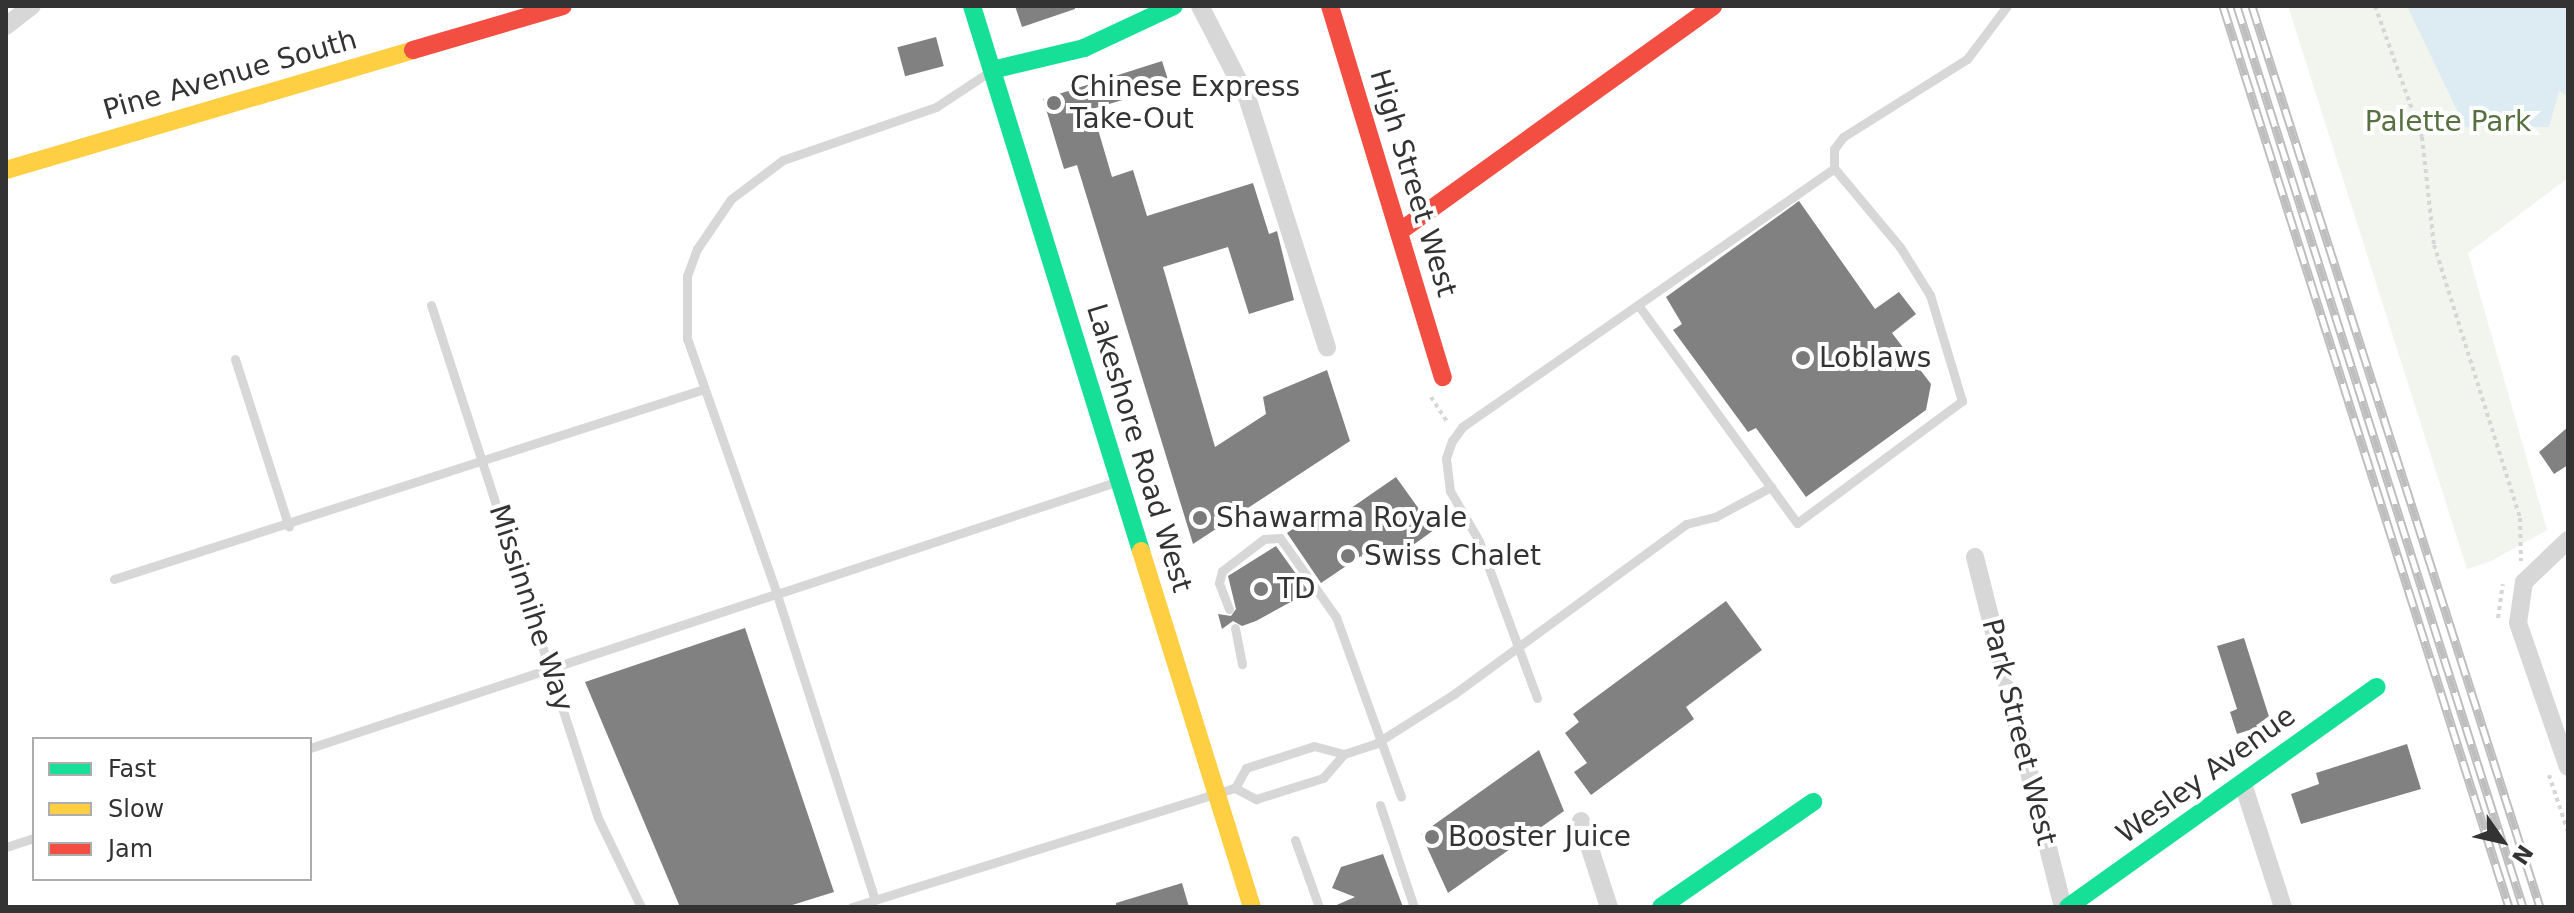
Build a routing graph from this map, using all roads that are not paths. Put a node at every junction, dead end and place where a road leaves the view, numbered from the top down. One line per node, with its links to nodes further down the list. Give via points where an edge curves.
1 (32, 6): 9 (street)
2 (563, 6): 12 (street, Pine Avenue South)
3 (972, 6): 10 (street, Lakeshore Road West)
4 (1174, 6): 10 (street, via 1084,48)
5 (1200, 6): 16 (street, via 1247,97)
6 (1330, 6): 13 (street, High Street West)
7 (1713, 6): 13 (street)
8 (2007, 6): 11 (lane, via 1967,59 1843,137 1834,149)
9 (6, 26)
10 (992, 70): 19 (lane, via 936,107 783,160 731,199 697,249 687,276 687,339); 21 (street, Lakeshore Road West)
11 (1834, 168): 15 (lane); 22 (lane, via 1900,247 1930,295 1962,401 1797,523)
12 (6, 170)
13 (1399, 232): 18 (street, High Street West)
14 (431, 305): 20 (lane, Missinnihe Way)
15 (1639, 306): 22 (lane); 30 (lane, via 1456,435 1446,458 1450,491 1479,541)
16 (1327, 348)
17 (235, 359): 23 (lane)
18 (1443, 377)
19 (704, 389): 20 (lane); 27 (lane)
20 (483, 463): 23 (lane); 32 (lane, Missinnihe Way)
21 (1120, 481): 27 (lane); 40 (street, Lakeshore Road West)
22 (1771, 487): 30 (lane, via 1715,517 1686,524)
23 (289, 527): 26 (lane)
24 (2568, 540): 38 (street, via 2524,582 2518,623)
25 (1975, 557): 56 (street, Park Street West)
26 (114, 579)
27 (777, 594): 32 (lane); 48 (lane)
28 (1229, 609): 35 (lane, via 1219,583 1222,571 1276,535 1343,634)
29 (1235, 628): 31 (lane)
30 (1522, 645): 34 (lane); 35 (lane)
31 (1242, 664)
32 (551, 668): 36 (lane); 49 (lane, Missinnihe Way, via 598,818)
33 (2376, 687): 39 (street, Wesley Avenue)
34 (1537, 698)
35 (1381, 740): 37 (lane); 41 (lane)
36 (312, 747)
37 (1344, 754): 40 (lane, via 1314,746 1246,768); 40 (lane, via 1323,778 1256,799)
38 (2568, 767)
39 (2243, 784): 56 (street, Wesley Avenue); 57 (street)
40 (1226, 791): 48 (lane); 51 (street, Lakeshore Road West)
41 (1401, 797)
42 (1813, 802): 55 (street)
43 (1380, 805): 53 (lane)
44 (1581, 821): 54 (street)
45 (32, 839): 47 (lane)
46 (1295, 840): 52 (lane)
47 (6, 847)
48 (875, 900): 50 (lane)
49 (641, 907)
50 (852, 907)
51 (1252, 907)
52 (1319, 907)
53 (1414, 907)
54 (1609, 907)
55 (1661, 907)
56 (2066, 907)
57 (2283, 907)

